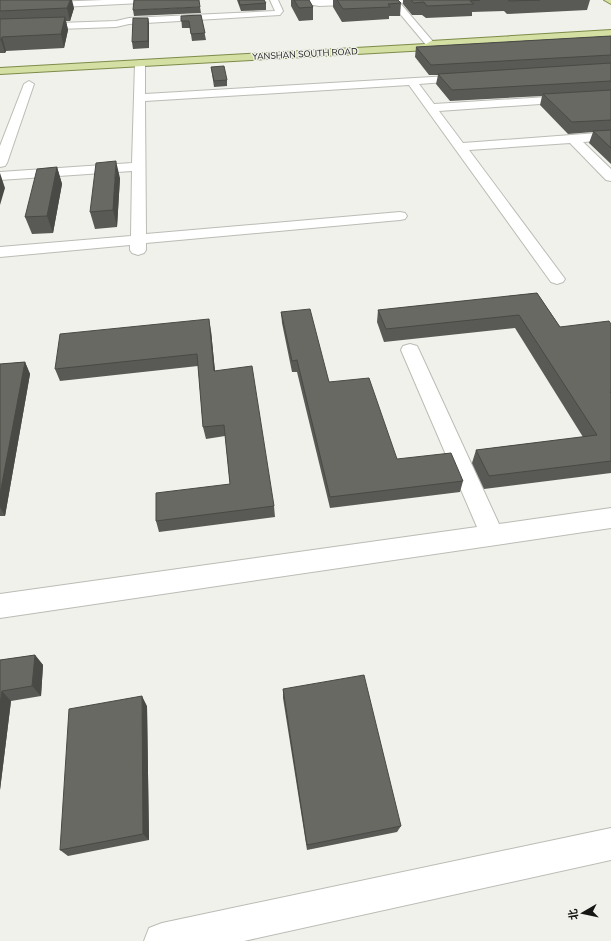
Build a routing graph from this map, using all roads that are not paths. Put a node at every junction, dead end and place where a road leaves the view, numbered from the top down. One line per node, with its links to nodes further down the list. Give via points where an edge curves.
1 (162, 0): 9 (street)
2 (274, 0): 10 (street, via 280,11 277,13 129,21 116,24)
3 (309, 0): 7 (street, via 319,3)
4 (393, 0): 5 (street); 7 (street); 12 (street)
5 (404, 0)
6 (608, 0): 8 (main road)
7 (361, 1)
8 (611, 2)
9 (0, 7)
10 (0, 28)
11 (611, 35): 12 (main road, YANSHAN SOUTH ROAD); 13 (main road, YANSHAN SOUTH ROAD)
12 (430, 44): 14 (main road, YANSHAN SOUTH ROAD)
13 (140, 63): 15 (main road, YANSHAN SOUTH ROAD); 20 (street)
14 (0, 68)
15 (0, 71)
16 (477, 78): 17 (street)
17 (412, 82): 20 (street); 21 (street)
18 (28, 84): 25 (street)
19 (611, 96): 21 (street)
20 (140, 98): 26 (street)
21 (431, 108): 24 (street)
22 (611, 136): 23 (street)
23 (573, 139): 24 (street); 28 (street)
24 (460, 147): 32 (street)
25 (0, 163)
26 (139, 167): 27 (street); 30 (street)
27 (0, 176)
28 (611, 176)
29 (400, 216): 30 (street)
30 (138, 245): 31 (street)
31 (0, 252)
32 (557, 279)
33 (410, 350): 35 (street)
34 (611, 518): 35 (street)
35 (492, 535): 36 (street)
36 (0, 606)
37 (611, 844): 38 (street)
38 (162, 941)

